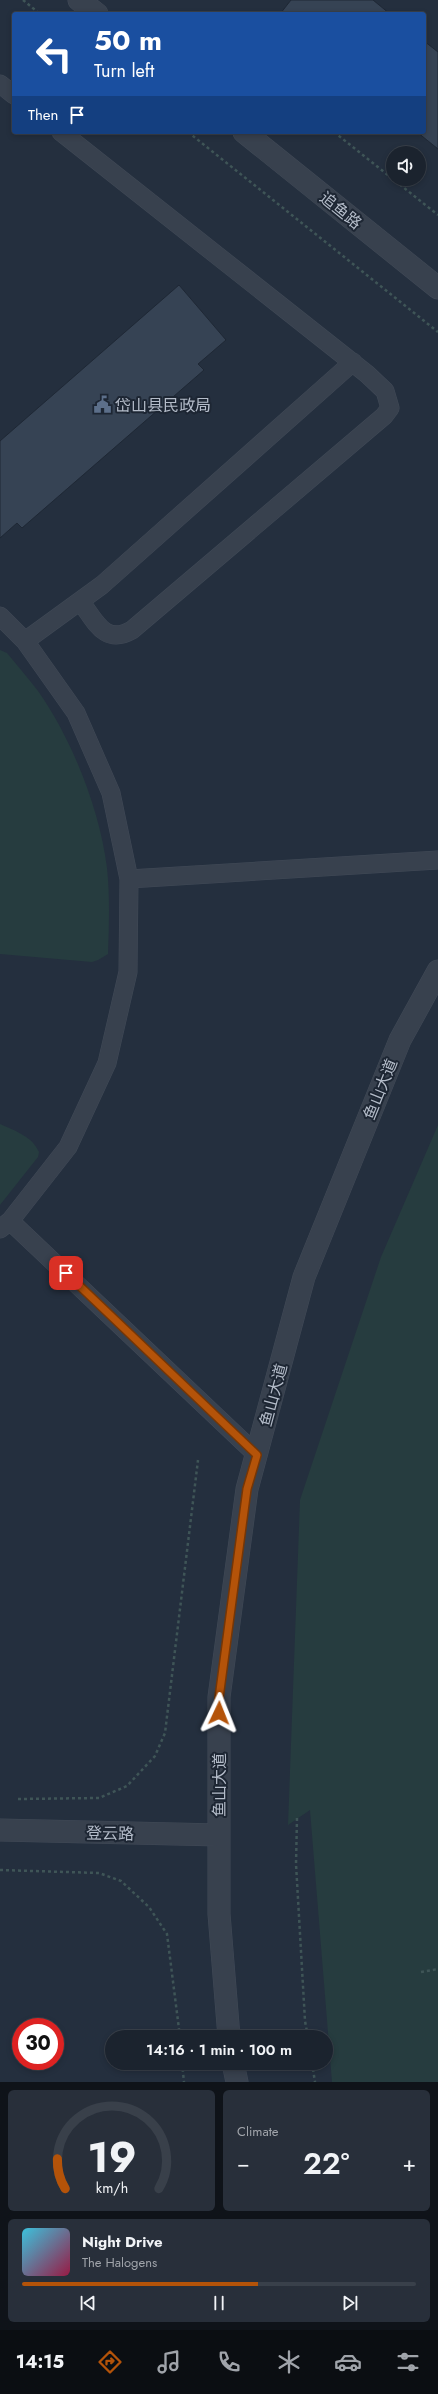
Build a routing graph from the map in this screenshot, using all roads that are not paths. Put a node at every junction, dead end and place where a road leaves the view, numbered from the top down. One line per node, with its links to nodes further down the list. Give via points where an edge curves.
1 (79, 0): 2 (street)
2 (94, 12)
3 (0, 84): 4 (lane)
4 (12, 93)
5 (63, 134): 8 (lane)
6 (246, 134): 7 (street, 追鱼路)
7 (438, 288)
8 (353, 362): 9 (lane, via 102,585); 9 (lane, via 385,391 390,408 384,416 132,630 122,636 112,636 104,631)
9 (80, 601): 11 (lane)
10 (0, 616): 11 (lane)
11 (25, 641): 13 (lane, via 76,713 111,793)
12 (438, 860): 13 (lane)
13 (129, 879): 15 (lane, via 128,972 107,1063 68,1147)
14 (438, 971): 16 (street, 鱼山大道, via 400,1040 304,1277)
15 (5, 1225): 16 (lane)
16 (257, 1455): 18 (street, 鱼山大道, via 247,1489 219,1698)
17 (0, 1830): 18 (street, 登云路)
18 (220, 1835): 19 (street, 鱼山大道, via 219,1914)
19 (228, 2030)
20 (234, 2070): 21 (street)
21 (237, 2082)

